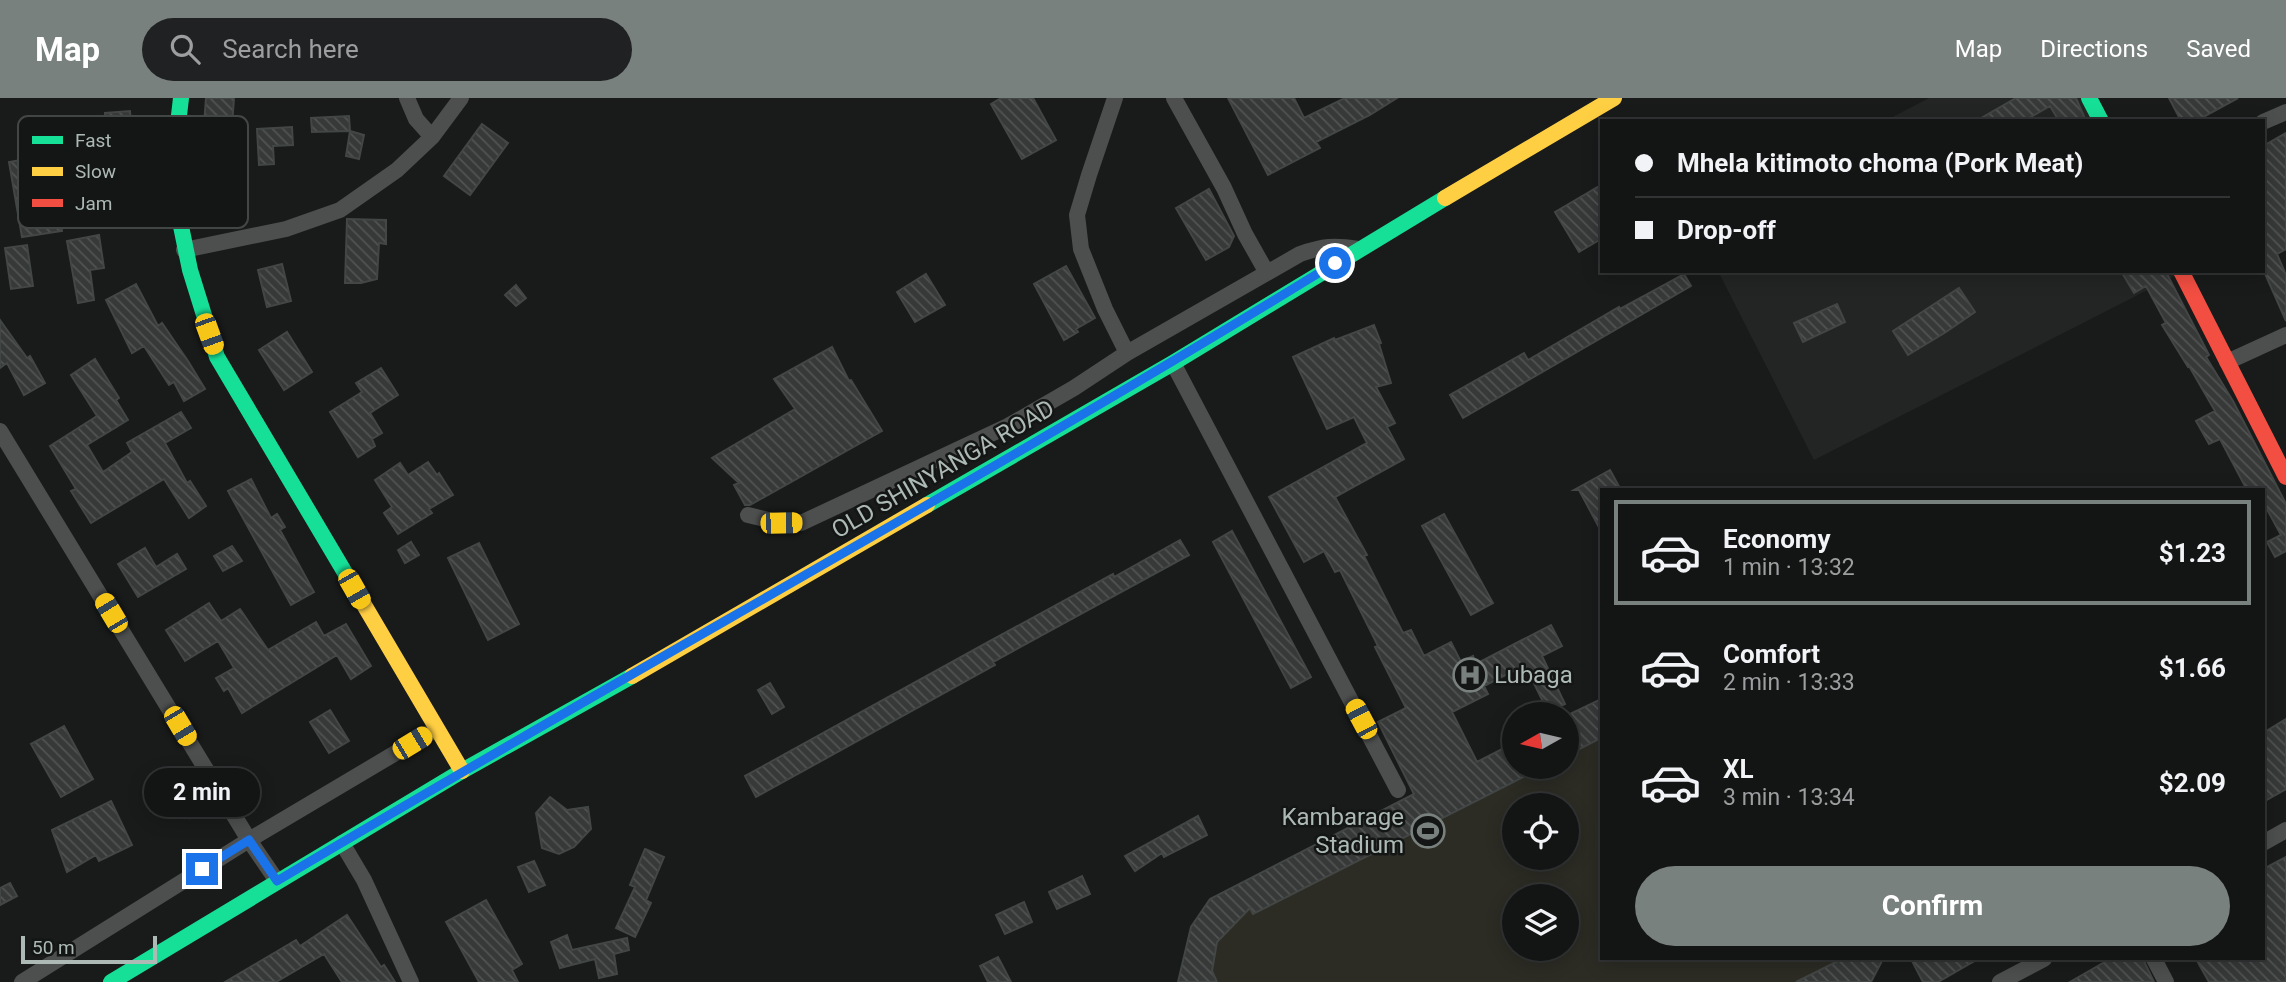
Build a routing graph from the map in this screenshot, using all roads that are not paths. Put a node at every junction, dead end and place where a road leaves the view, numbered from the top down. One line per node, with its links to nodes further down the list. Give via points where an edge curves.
1 (181, 98): 9 (main road)
2 (407, 98): 12 (street, via 416,119)
3 (461, 98): 12 (street)
4 (1115, 98): 19 (street, via 1077,215 1081,249)
5 (1174, 98): 16 (street)
6 (1614, 98): 14 (main road, OLD SHINYANGA ROAD)
7 (2088, 98): 10 (main road)
8 (2286, 112): 11 (street)
9 (179, 116)
10 (2100, 119)
11 (2265, 121)
12 (432, 137): 15 (street, via 397,170 341,210 286,229)
13 (181, 228): 15 (main road)
14 (1358, 249): 16 (street, via 1323,246); 21 (main road, OLD SHINYANGA ROAD)
15 (184, 250): 25 (main road, via 217,357)
16 (1266, 273): 19 (street)
17 (2182, 273): 20 (main road)
18 (2286, 335): 20 (street)
19 (1127, 353): 24 (street, via 1008,426 801,523)
20 (2227, 362): 23 (main road)
21 (1173, 363): 26 (main road, OLD SHINYANGA ROAD); 27 (street)
22 (0, 431): 29 (street)
23 (2286, 477)
24 (748, 515)
25 (436, 729): 26 (main road); 29 (street)
26 (462, 771): 31 (main road, OLD SHINYANGA ROAD)
27 (1398, 790)
28 (2286, 830): 30 (street)
29 (249, 840): 32 (street); 35 (street)
30 (2265, 842)
31 (342, 843): 32 (main road, OLD SHINYANGA ROAD); 37 (street)
32 (277, 881): 36 (main road, OLD SHINYANGA ROAD)
33 (2042, 960): 38 (street)
34 (2155, 960): 39 (street)
35 (22, 982)
36 (111, 982)
37 (411, 982)
38 (2000, 982)
39 (2166, 982)

